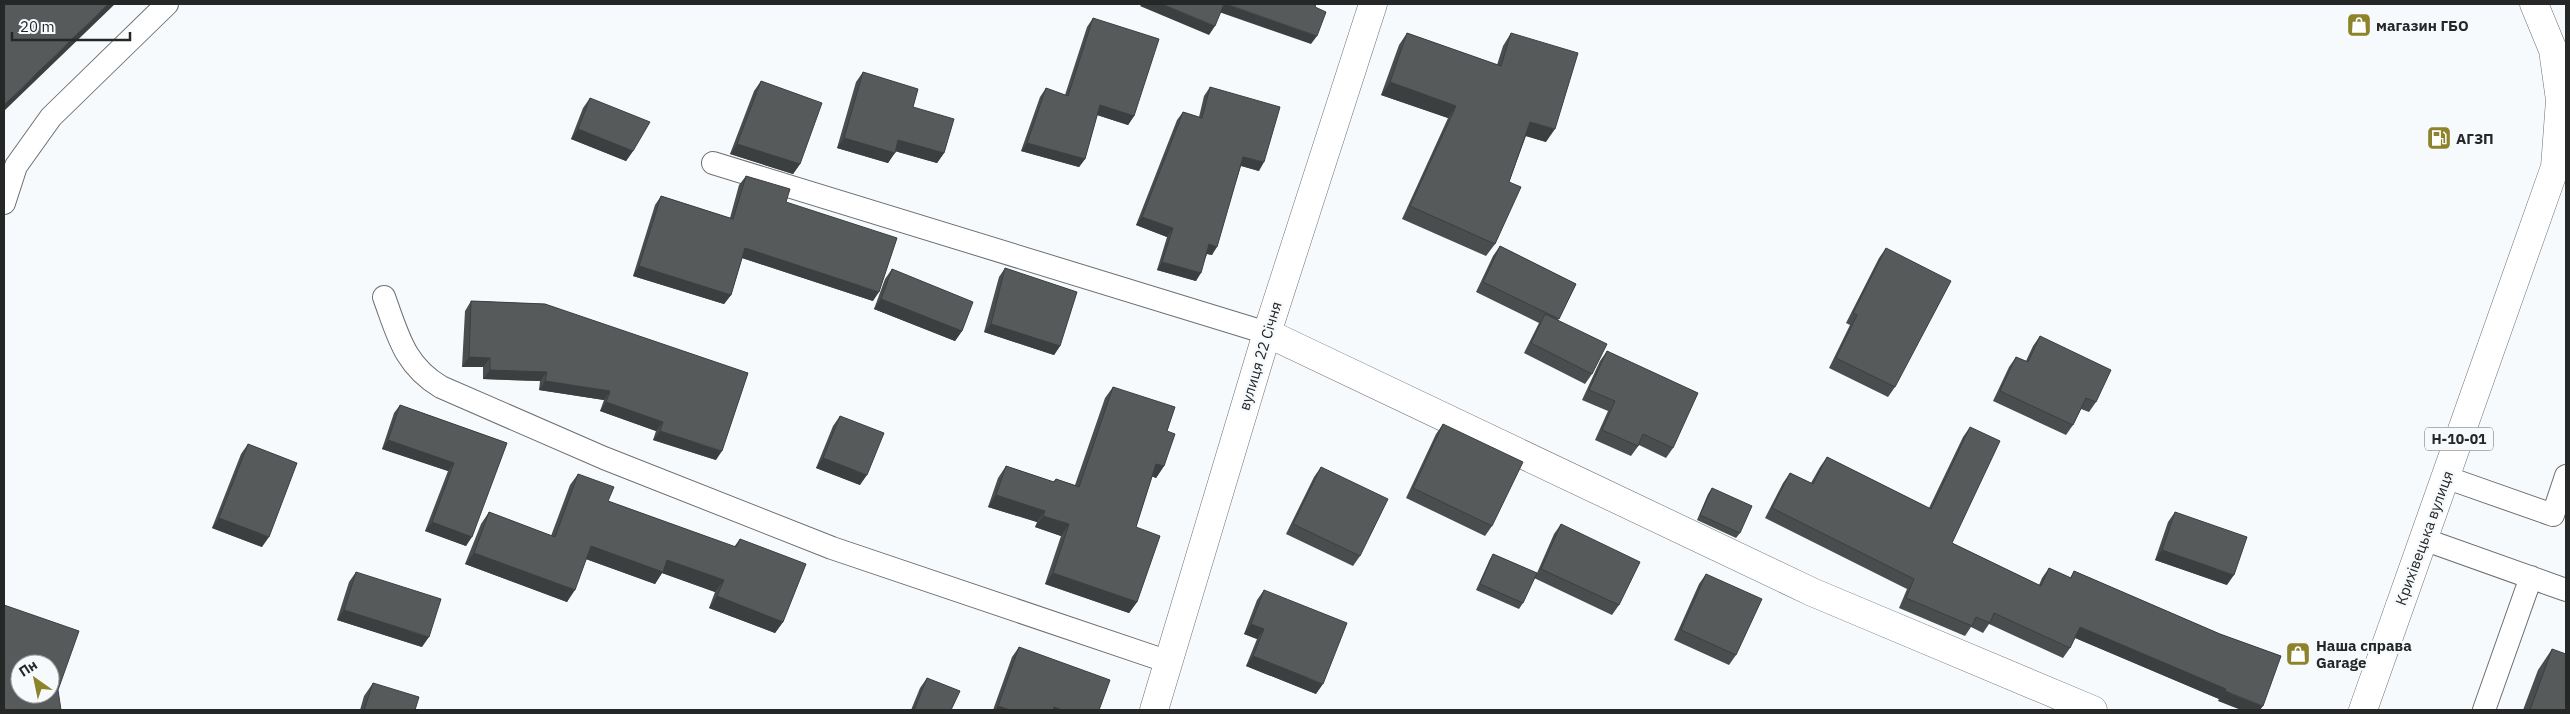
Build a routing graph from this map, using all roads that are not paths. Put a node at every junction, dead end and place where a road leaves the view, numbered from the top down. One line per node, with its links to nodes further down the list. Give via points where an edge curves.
1 (167, 4): 6 (lane, via 51,117 16,166)
2 (1373, 4): 8 (street, вулиця 22 Січня)
3 (2534, 4): 4 (street, Крихівецька вулиця, via 2552,50 2560,100)
4 (2560, 161): 10 (street, Крихівецька вулиця / Н-10-01)
5 (713, 164): 8 (lane)
6 (4, 203)
7 (384, 297): 14 (lane, via 412,364 425,378 441,387 604,458 832,548)
8 (1267, 334): 14 (street, вулиця 22 Січня); 16 (street, via 1812,592)
9 (2566, 476): 10 (lane, via 2553,514)
10 (2445, 477): 11 (street, Крихівецька вулиця / Н-10-01)
11 (2423, 539): 12 (lane); 17 (street, Крихівецька вулиця / Н-10-01)
12 (2531, 577): 13 (lane); 18 (lane)
13 (2566, 590)
14 (1169, 662): 15 (street, вулиця 22 Січня)
15 (1154, 710)
16 (2093, 710)
17 (2363, 710)
18 (2484, 710)

